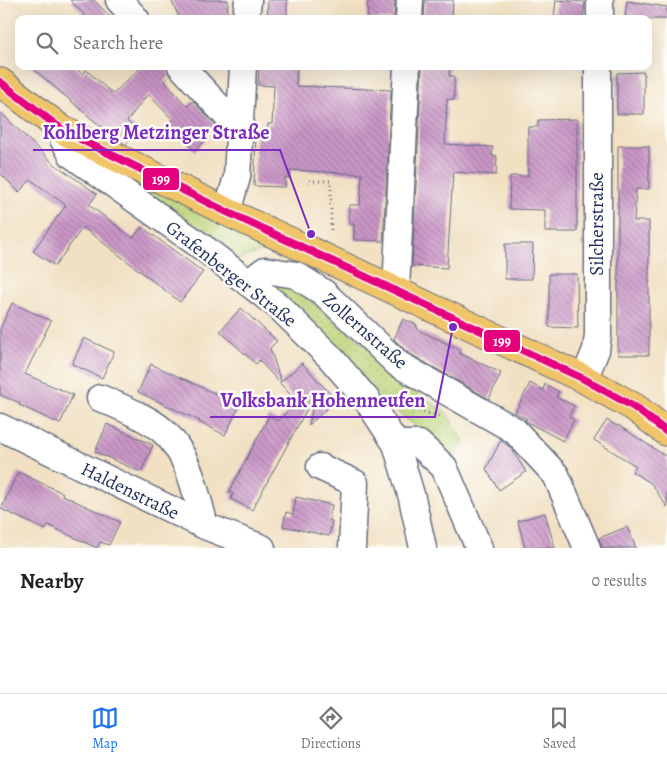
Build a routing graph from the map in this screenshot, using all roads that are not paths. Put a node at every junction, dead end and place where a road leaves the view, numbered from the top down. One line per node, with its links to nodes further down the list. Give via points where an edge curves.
1 (119, 0): 5 (street)
2 (248, 0): 6 (street)
3 (410, 0): 7 (street)
4 (600, 0): 8 (street)
5 (132, 15)
6 (246, 15)
7 (409, 15)
8 (600, 15)
9 (184, 70): 15 (street)
10 (243, 70): 15 (street)
11 (407, 70): 18 (street)
12 (598, 70): 19 (street, Silcherstraße, via 598,335 596,350)
13 (0, 82): 14 (main road)
14 (61, 129): 16 (main road); 17 (street, Grafenberger Straße, via 72,154)
15 (239, 129): 16 (street, via 237,177)
16 (227, 212): 18 (main road)
17 (248, 283): 23 (street, Grafenberger Straße, via 278,306 329,356 367,400); 30 (street, Zollernstraße, via 265,270 296,275 324,293 398,364 514,430 556,476)
18 (396, 290): 19 (main road)
19 (584, 379): 22 (main road, via 634,407)
20 (100, 398): 25 (street, via 161,429 176,446 192,478)
21 (0, 427): 25 (street, Haldenstraße)
22 (667, 432)
23 (396, 444): 28 (street, Grafenberger Straße); 29 (street, via 419,444 444,468)
24 (320, 467): 27 (street, via 355,483)
25 (205, 526): 26 (street, Haldenstraße)
26 (262, 548)
27 (352, 548)
28 (423, 548)
29 (479, 548)
30 (587, 548)

